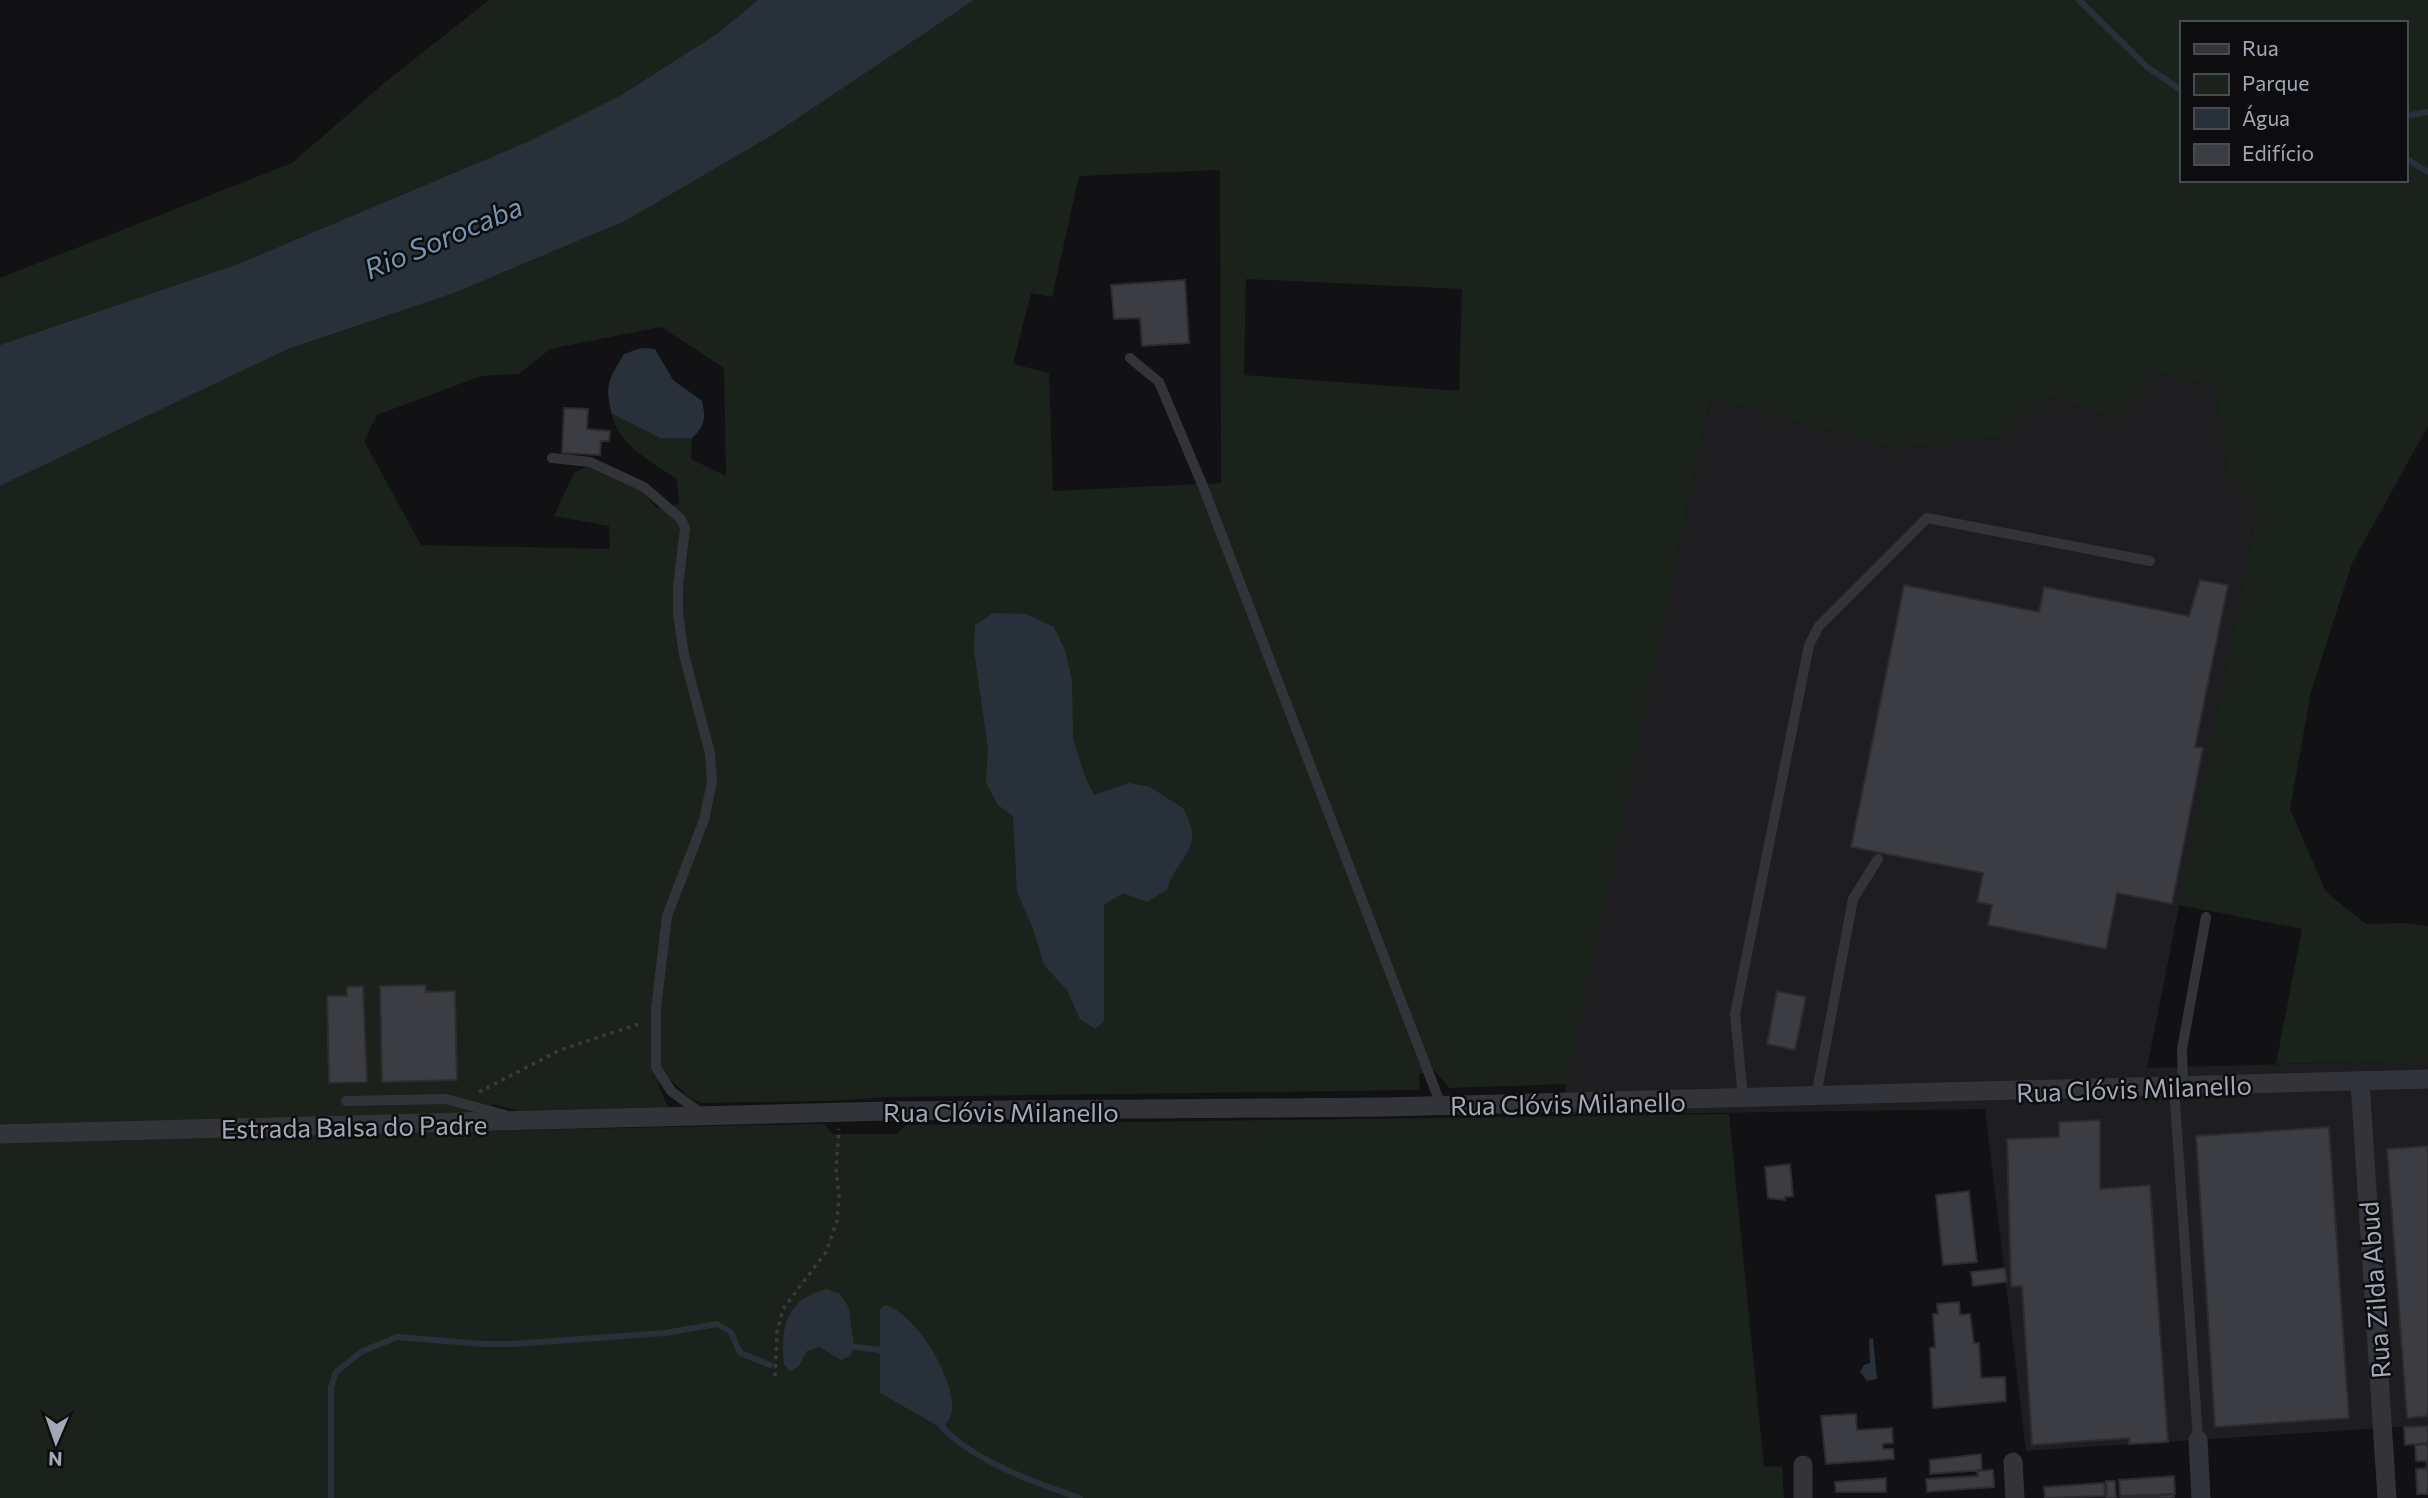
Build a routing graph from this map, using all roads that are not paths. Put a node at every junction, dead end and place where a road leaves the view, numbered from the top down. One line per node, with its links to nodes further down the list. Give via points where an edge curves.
1 (1130, 358): 12 (lane, via 1159,382 1202,484)
2 (552, 458): 13 (lane, via 590,462 644,487 681,519 685,528 678,613 684,655 710,753 712,782 704,820 667,916 656,1009 657,1073 671,1091)
3 (2150, 561): 10 (lane, via 1927,518 1819,626 1809,645 1735,1014)
4 (1878, 859): 9 (lane, via 1853,899)
5 (2206, 917): 8 (lane)
6 (2428, 1079): 7 (street, Rua Clóvis Milanello)
7 (2360, 1082): 8 (street, Rua Clóvis Milanello); 22 (street, Rua Zilda Abud)
8 (2179, 1087): 9 (street, Rua Clóvis Milanello); 16 (lane)
9 (1816, 1097): 10 (street, Rua Clóvis Milanello)
10 (1743, 1098): 12 (street, Rua Clóvis Milanello)
11 (346, 1101): 14 (lane, via 446,1099)
12 (1441, 1106): 13 (street, Rua Clóvis Milanello)
13 (707, 1117): 14 (street, Estrada Balsa do Padre)
14 (517, 1122): 15 (street, Estrada Balsa do Padre)
15 (0, 1134)
16 (2198, 1440): 21 (street)
17 (2013, 1462): 20 (street)
18 (1803, 1465): 19 (street)
19 (1803, 1498)
20 (2015, 1498)
21 (2201, 1498)
22 (2387, 1498)

